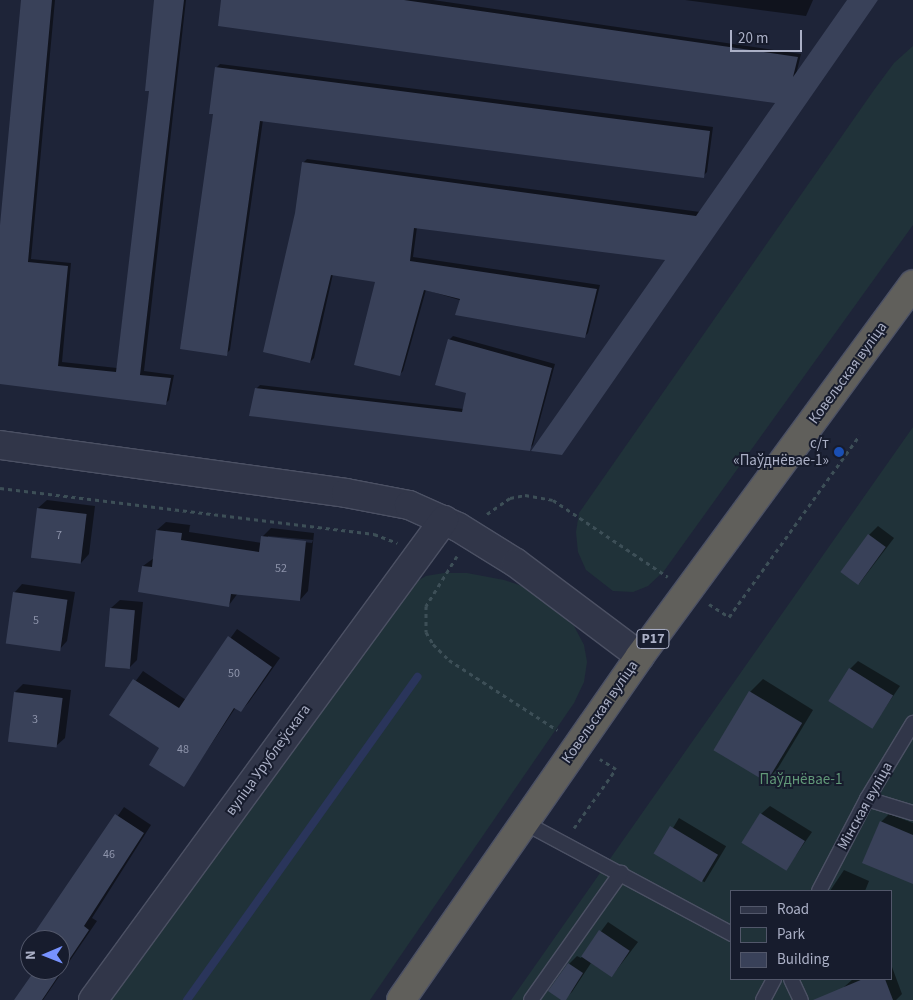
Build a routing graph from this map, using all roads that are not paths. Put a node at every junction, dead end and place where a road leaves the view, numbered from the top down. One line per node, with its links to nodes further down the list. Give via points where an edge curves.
1 (913, 284): 4 (highway, Ковельская вуліца / Р17)
2 (0, 445): 3 (street, via 369,496 409,505)
3 (444, 520): 4 (street, via 524,568); 14 (street, вуліца Урублеўскага)
4 (640, 656): 8 (highway, Ковельская вуліца / Р17)
5 (913, 723): 6 (lane, Мінская вуліца)
6 (867, 799): 7 (lane); 10 (lane, Мінская вуліца)
7 (913, 813)
8 (526, 823): 9 (lane); 15 (highway, Ковельская вуліца / Р17)
9 (621, 873): 11 (lane); 16 (lane)
10 (820, 890)
11 (730, 933)
12 (773, 980): 17 (lane)
13 (791, 980): 18 (lane)
14 (93, 1000)
15 (401, 1000)
16 (531, 1000)
17 (763, 1000)
18 (801, 1000)

